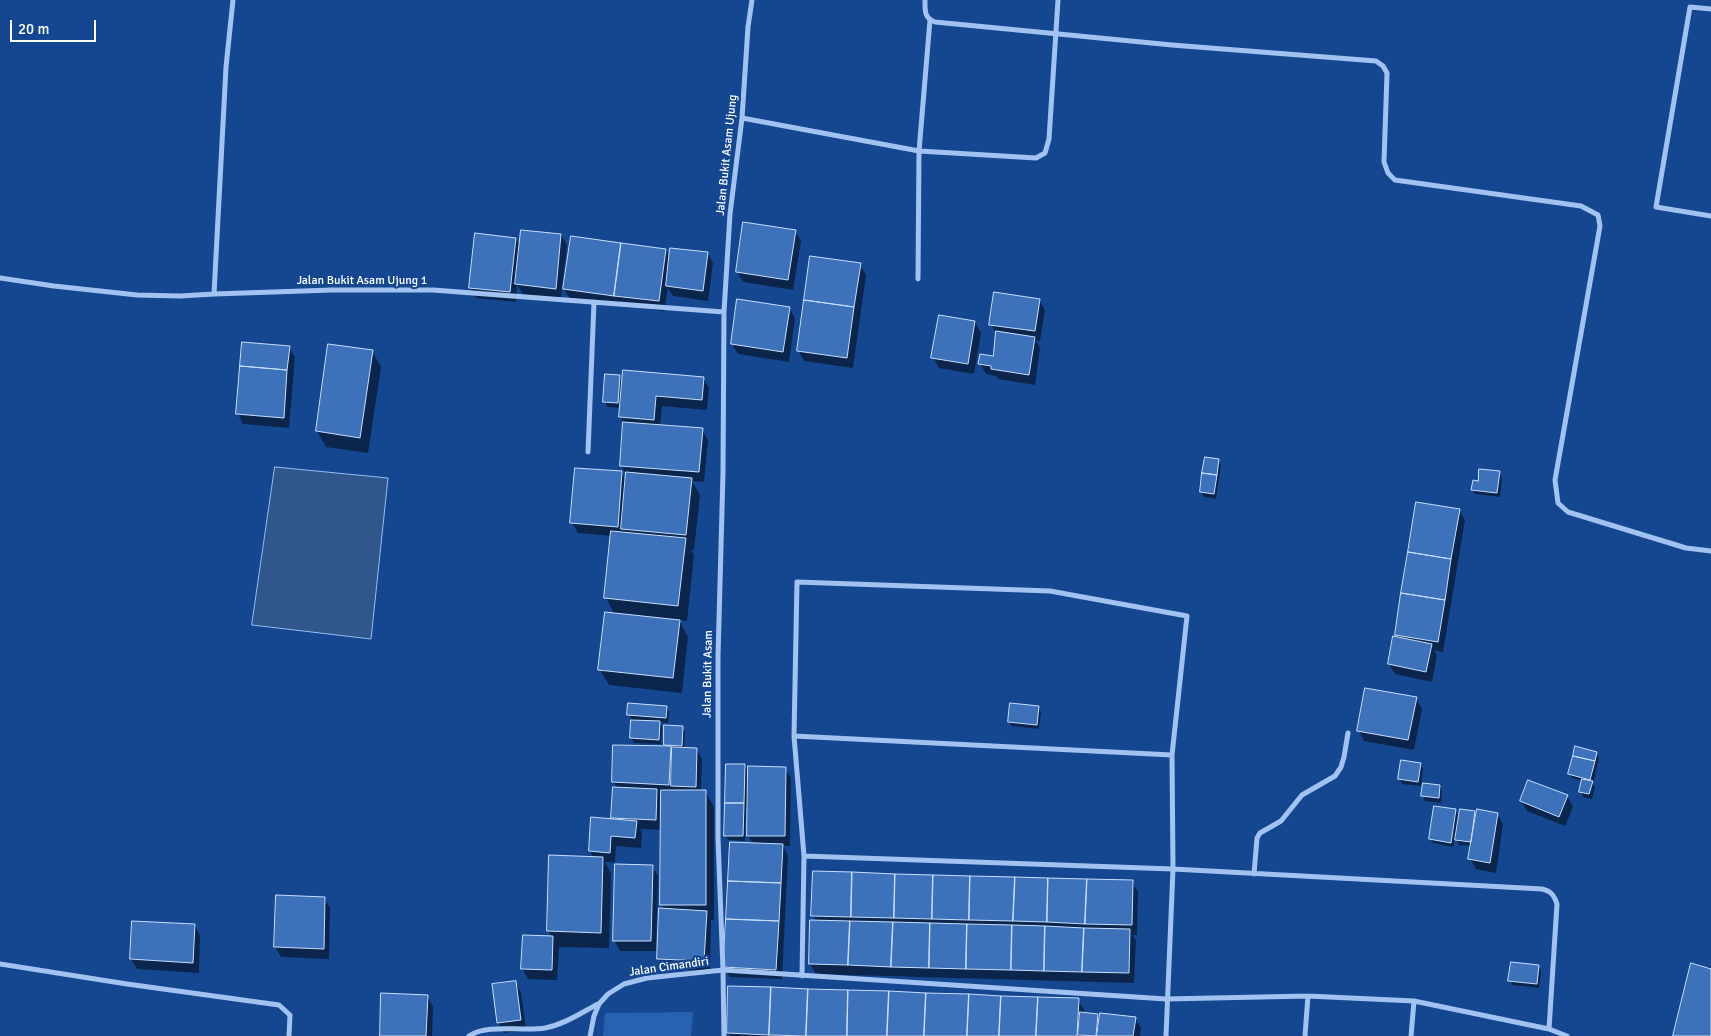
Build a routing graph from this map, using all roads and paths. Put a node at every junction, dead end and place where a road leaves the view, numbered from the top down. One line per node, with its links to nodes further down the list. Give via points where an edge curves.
1 (233, 0): 13 (street, via 226,67)
2 (752, 0): 8 (street, Jalan Bukit Asam Ujung)
3 (925, 0): 6 (street, via 925,12)
4 (1058, 0): 7 (street)
5 (1711, 9): 10 (street, via 1690,7 1656,207)
6 (930, 20): 7 (street); 9 (street)
7 (1056, 34): 9 (street, via 1049,139 1045,153 1036,158 1022,158); 17 (street, via 1376,61 1387,73 1384,162 1395,180 1582,206 1598,215 1600,226 1555,480 1558,503 1568,512 1686,548)
8 (742, 118): 9 (street); 15 (street, Jalan Bukit Asam Ujung, via 730,214)
9 (919, 151): 12 (street)
10 (1711, 216)
11 (0, 278): 13 (street, Jalan Bukit Asam Ujung 1, via 137,294)
12 (918, 279)
13 (214, 294): 14 (street, Jalan Bukit Asam Ujung 1, via 424,290)
14 (594, 302): 15 (street, Jalan Bukit Asam Ujung 1); 16 (street)
15 (724, 312): 25 (street, Jalan Bukit Asam, via 718,838)
16 (588, 452)
17 (1711, 551)
18 (1348, 733): 23 (street, via 1341,766 1335,776 1302,795 1281,821 1260,833)
19 (794, 736): 20 (street); 20 (street, via 797,582 1050,591 1187,616); 21 (street)
20 (1172, 755): 22 (street)
21 (804, 856): 22 (street); 26 (street)
22 (1173, 869): 23 (street); 28 (street)
23 (1254, 874): 31 (street, via 1549,890 1557,904)
24 (0, 964): 32 (street, via 279,1005 290,1015)
25 (724, 970): 26 (street, Jalan Cimandiri); 30 (street, Jalan Cimandiri, via 634,980 615,989); 35 (street, Jalan Bukit Asam)
26 (802, 976): 28 (street, Jalan Cimandiri)
27 (1308, 996): 28 (street, Jalan Cimandiri); 29 (street, Jalan Cimandiri); 37 (street)
28 (1166, 999): 36 (street)
29 (1414, 1001): 31 (street, Jalan Cimandiri); 38 (street)
30 (599, 1004): 33 (street, Jalan Cimandiri, via 568,1021 546,1028 480,1031); 34 (street)
31 (1549, 1029): 39 (street, Jalan Cimandiri)
32 (289, 1036)
33 (469, 1036)
34 (590, 1036)
35 (724, 1036)
36 (1166, 1036)
37 (1305, 1036)
38 (1411, 1036)
39 (1566, 1036)

